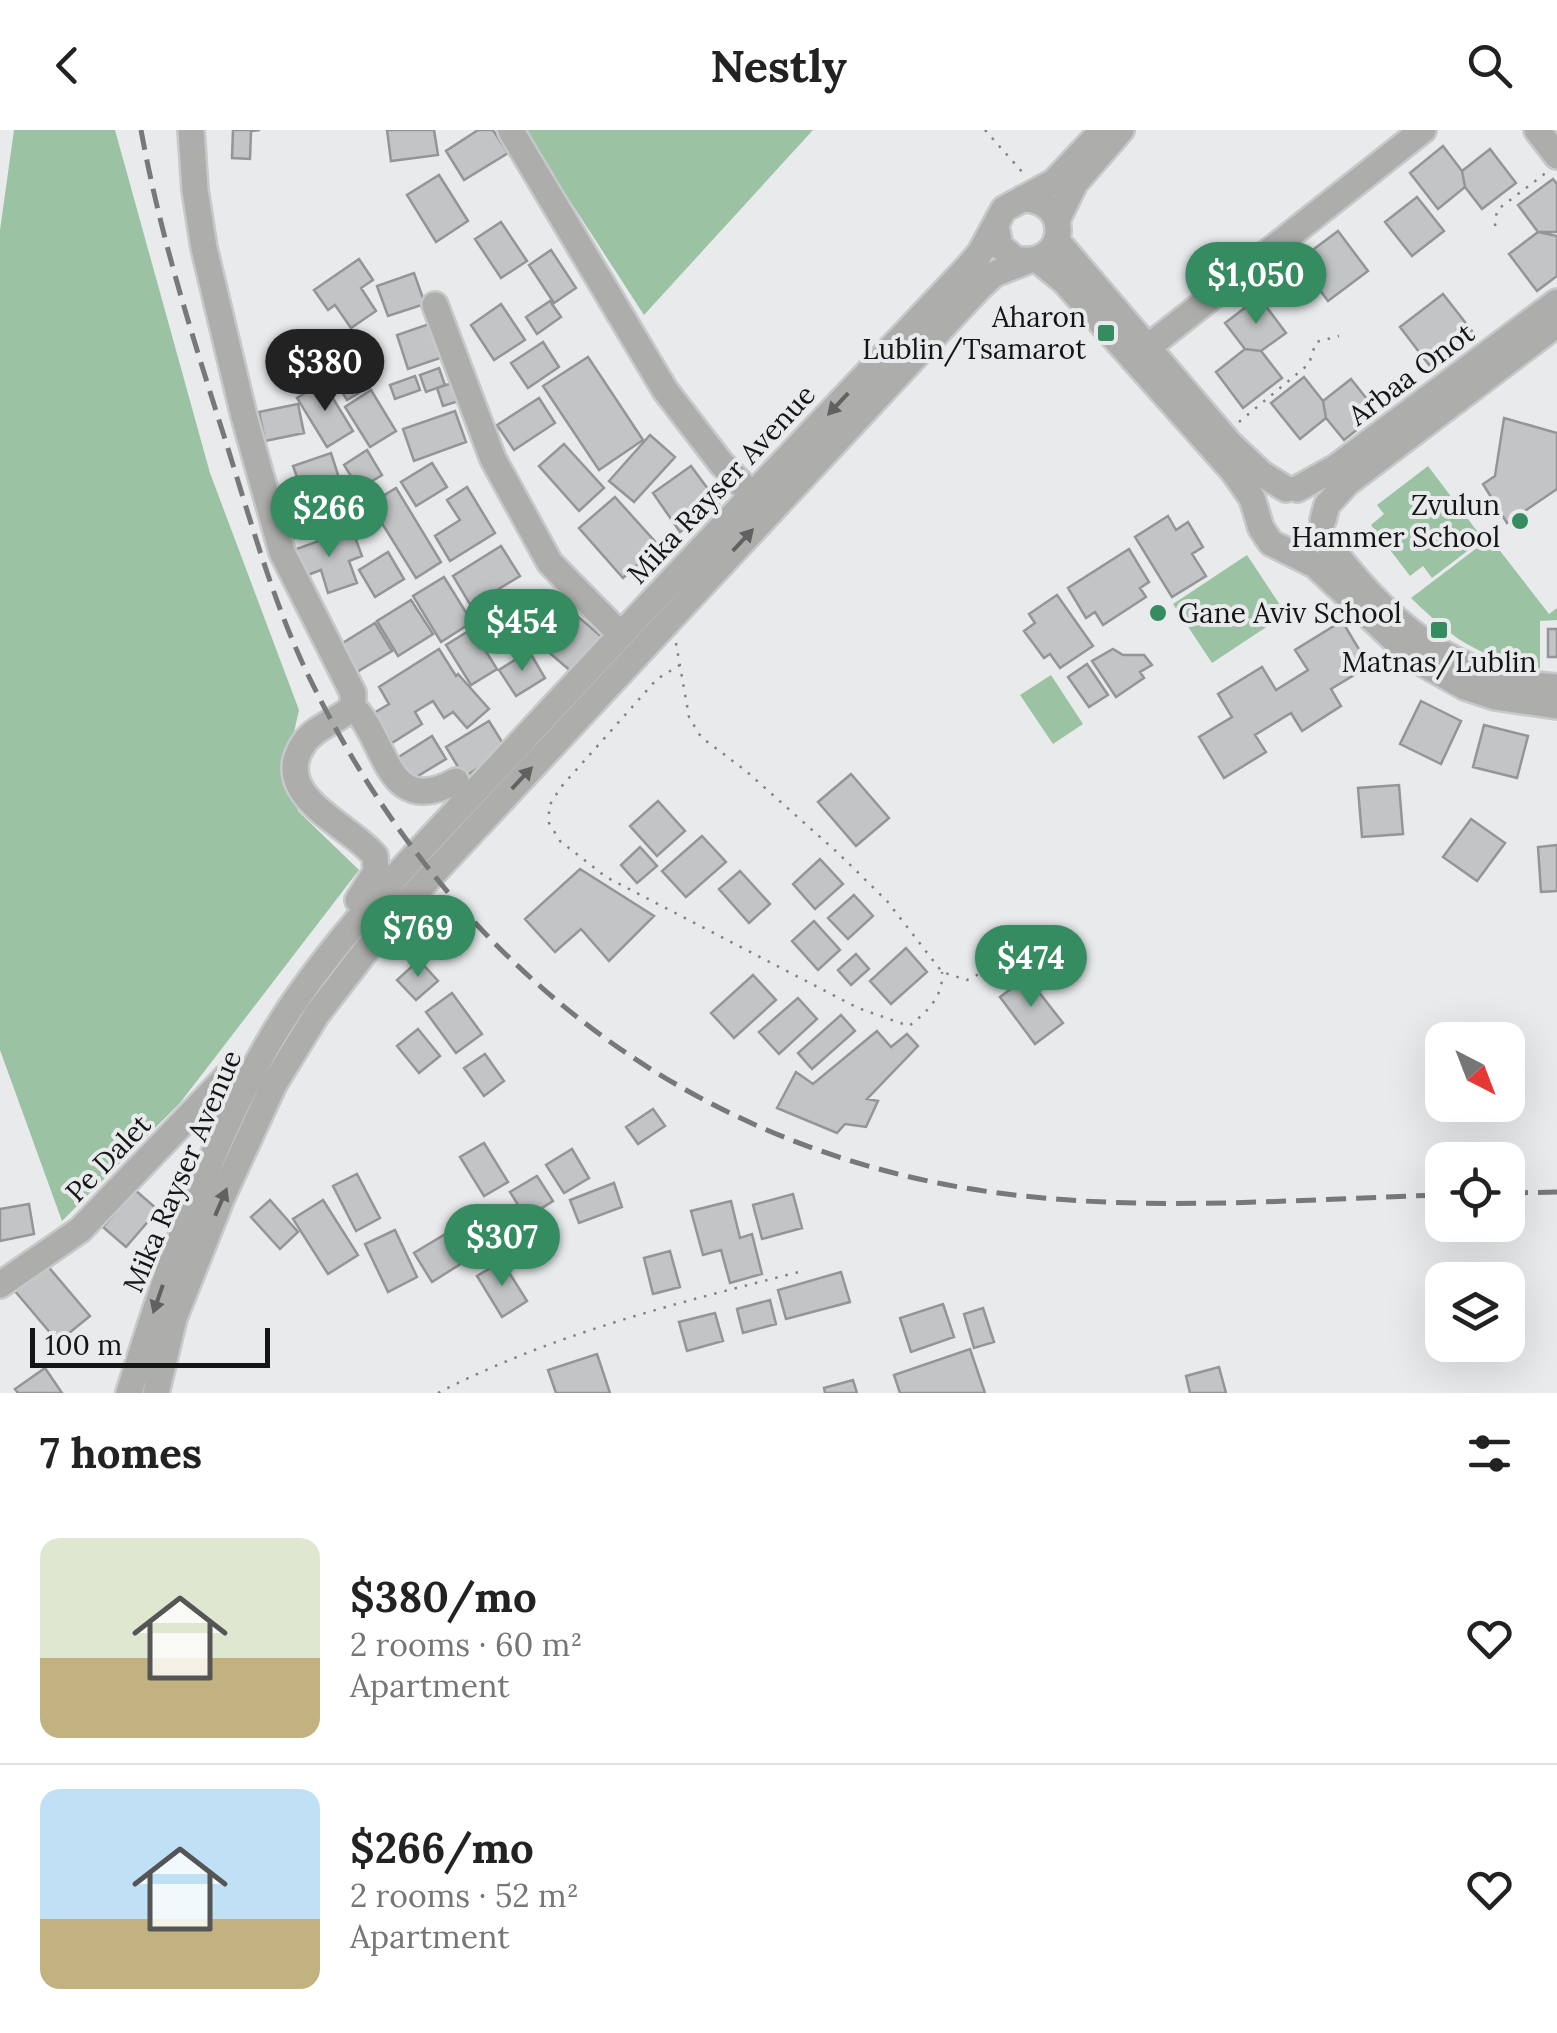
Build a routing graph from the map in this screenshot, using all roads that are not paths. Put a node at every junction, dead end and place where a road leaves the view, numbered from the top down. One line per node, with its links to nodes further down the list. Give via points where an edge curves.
1 (191, 130): 23 (street, via 204,248 282,552 354,694)
2 (1103, 130): 8 (street, via 1054,182)
3 (1121, 130): 10 (street, via 1075,183)
4 (1423, 130): 15 (street)
5 (1537, 130): 7 (street)
6 (512, 131): 17 (street, via 665,390)
7 (1557, 156)
8 (1031, 195): 9 (street, via 1004,209); 10 (street, via 1047,206)
9 (996, 227): 11 (street, via 1006,254); 17 (street, Mika Rayser Avenue, one-way to 17, via 968,267)
10 (1057, 231): 11 (street, via 1046,256); 15 (street)
11 (1031, 261): 15 (street, via 1064,280); 29 (street, Mika Rayser Avenue, one-way to 11, via 174,1318 274,1084 317,1014 388,922 978,289 994,274)
12 (1557, 302): 16 (street, Arbaa Onot, via 1335,468)
13 (435, 305): 21 (street, via 493,459 550,564)
14 (1557, 324): 19 (street, Arbaa Onot, via 1347,482 1327,506)
15 (1140, 353): 16 (street, via 1262,474); 18 (street, via 1233,471)
16 (1292, 489): 18 (street, via 1271,496); 19 (street, via 1318,504)
17 (752, 494): 21 (street, Mika Rayser Avenue)
18 (1260, 519): 20 (street, via 1271,543)
19 (1321, 527): 20 (street, via 1306,547); 22 (street, via 1360,584 1444,657 1500,679)
20 (1288, 550): 24 (street, via 1315,565 1434,673 1495,697)
21 (620, 634): 26 (street, Mika Rayser Avenue, via 369,908)
22 (1557, 687)
23 (353, 706): 25 (street, via 406,788 435,789); 26 (street, via 304,742 296,769 305,796 369,849 376,872)
24 (1557, 706)
25 (456, 781)
26 (242, 1072): 27 (street, Pe Dalet, via 80,1230); 28 (street, Mika Rayser Avenue, one-way to 28)
27 (0, 1285)
28 (129, 1393)
29 (156, 1393)

